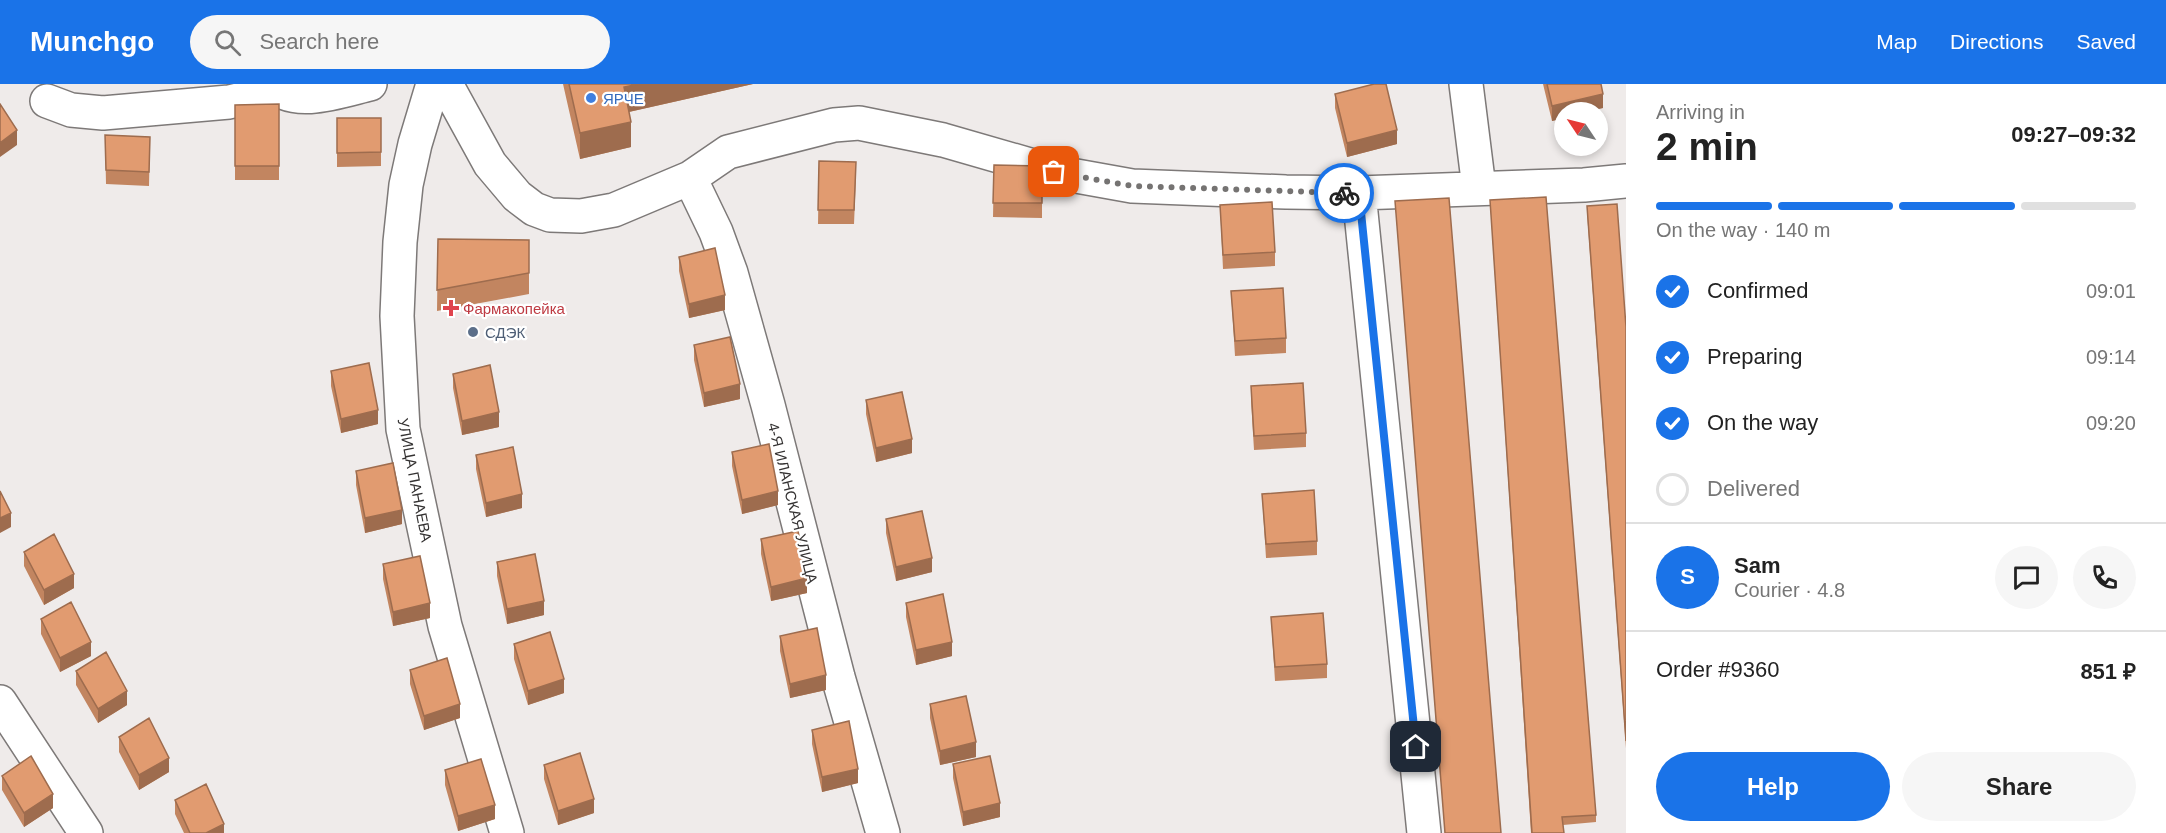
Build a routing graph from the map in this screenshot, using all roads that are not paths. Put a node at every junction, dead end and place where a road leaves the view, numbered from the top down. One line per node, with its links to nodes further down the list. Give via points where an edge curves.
1 (370, 84): 5 (street, via 309,98)
2 (433, 84): 13 (street, УЛИЦА ПАНАЕВА, via 406,185 400,242 397,316 403,429 445,626)
3 (446, 84): 7 (street, via 490,164 517,196 534,209 550,215 581,216 614,210)
4 (1466, 84): 9 (street)
5 (275, 88): 6 (street, via 229,102 103,113 71,110)
6 (47, 101)
7 (690, 178): 10 (street, via 728,152 834,124 859,123 943,140 1054,172 1132,186); 14 (street, 4-Я ИЛАНСКАЯ УЛИЦА, via 717,232 730,273)
8 (1626, 181): 9 (street)
9 (1479, 188): 10 (street)
10 (1359, 193): 15 (street)
11 (0, 702): 12 (street)
12 (86, 833)
13 (507, 833)
14 (883, 833)
15 (1424, 833)

